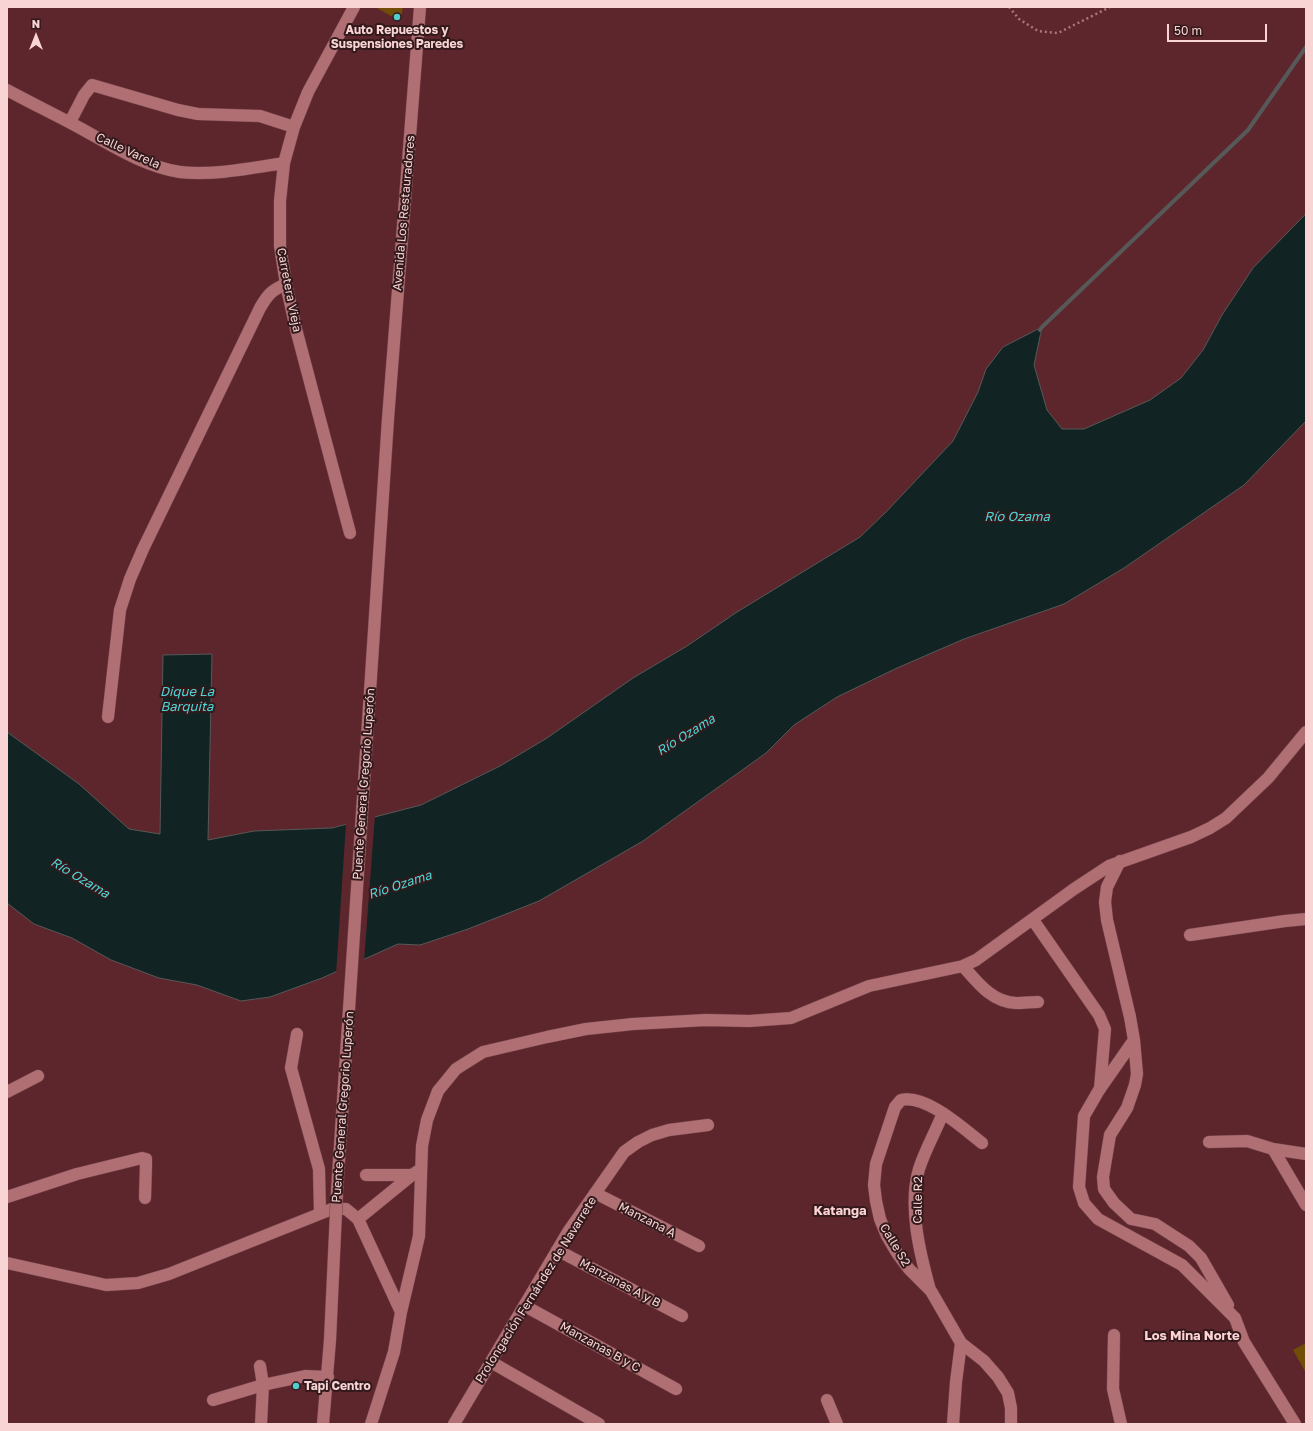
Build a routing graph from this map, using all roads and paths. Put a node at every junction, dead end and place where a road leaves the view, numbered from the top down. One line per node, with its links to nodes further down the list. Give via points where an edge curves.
1 (354, 7): 7 (street, Carretera Vieja, via 308,92)
2 (420, 7): 10 (street, Avenida Los Restauradores)
3 (1009, 7): 4 (path, via 1019,19 1038,31 1058,33)
4 (1110, 7)
5 (7, 90): 6 (street, Calle Varela)
6 (70, 122): 7 (street, via 92,85 178,110 198,114 260,116); 8 (street, Calle Varela, via 128,153 170,170 225,171)
7 (294, 127): 8 (street, Carretera Vieja)
8 (284, 163): 9 (street, Carretera Vieja, via 280,201 280,246)
9 (286, 284): 11 (street, Carretera Vieja); 12 (street, via 273,290 260,308 130,579 120,610)
10 (388, 419): 51 (street, Puente General Gregorio Luperón, bridge, via 337,1192)
11 (350, 534)
12 (108, 717)
13 (1306, 732): 14 (street, via 1268,778 1226,818 1191,837)
14 (1120, 861): 16 (street, via 1097,874); 21 (street, via 1107,888 1105,902)
15 (1306, 919): 17 (street)
16 (1033, 920): 18 (street); 23 (street, via 1099,1015 1105,1029)
17 (1190, 935)
18 (964, 966): 19 (street, via 981,987 996,998 1014,1003); 31 (street, via 869,986 791,1018 633,1024 580,1031 483,1052 456,1069 438,1091 427,1120)
19 (1038, 1002)
20 (297, 1034): 37 (street, via 292,1068 319,1168)
21 (1134, 1040): 23 (street); 46 (street, via 1137,1074 1135,1085 1127,1108 1110,1135 1103,1177 1104,1189 1131,1219 1155,1224 1189,1246 1201,1258)
22 (38, 1076): 24 (street)
23 (1099, 1090): 46 (street, via 1084,1116 1080,1187 1084,1203 1098,1219 1182,1265)
24 (7, 1092)
25 (943, 1113): 28 (street); 42 (street, Calle R2, via 919,1169 916,1191 918,1234); 42 (street, Calle S2, via 913,1099 901,1100 894,1107 876,1164 874,1185 880,1219 890,1241 909,1269)
26 (708, 1125): 33 (street, Prolongación Fernández de Navarrete, via 669,1130 638,1142 624,1152)
27 (1209, 1142): 29 (street, via 1247,1141)
28 (982, 1143)
29 (1273, 1149): 30 (street); 36 (street)
30 (1306, 1154)
31 (417, 1172): 32 (street); 38 (street); 44 (street, via 419,1236)
32 (366, 1175)
33 (595, 1193): 39 (street, Manzana A); 40 (street, Prolongación Fernández de Navarrete)
34 (7, 1196): 35 (street, via 77,1174 142,1158 146,1159)
35 (145, 1198)
36 (1306, 1205)
37 (320, 1213): 38 (street, via 332,1209 346,1209); 41 (street, via 169,1274 138,1283 106,1285)
38 (358, 1219): 44 (street)
39 (699, 1246)
40 (558, 1250): 43 (street, Prolongación Fernández de Navarrete); 45 (street, Manzanas A y B)
41 (7, 1263)
42 (931, 1291): 48 (street)
43 (525, 1306): 49 (street, Prolongación Fernández de Navarrete); 53 (street, Manzanas B y C)
44 (401, 1312): 59 (street, via 394,1352)
45 (682, 1316)
46 (1235, 1318): 65 (street, via 1244,1342)
47 (1114, 1335): 64 (street, via 1113,1389)
48 (961, 1343): 62 (street); 63 (street, via 984,1361 1008,1393)
49 (491, 1362): 56 (street, Prolongación Fernández de Navarrete); 60 (street)
50 (260, 1366): 52 (street)
51 (328, 1377): 52 (street, via 305,1376); 58 (street, Puente General Gregorio Luperón)
52 (263, 1385): 54 (street); 57 (street)
53 (676, 1389)
54 (213, 1400)
55 (827, 1400): 61 (street)
56 (460, 1422)
57 (261, 1424)
58 (323, 1424)
59 (371, 1424)
60 (599, 1424)
61 (837, 1424)
62 (953, 1424)
63 (1011, 1424)
64 (1120, 1424)
65 (1295, 1424)

